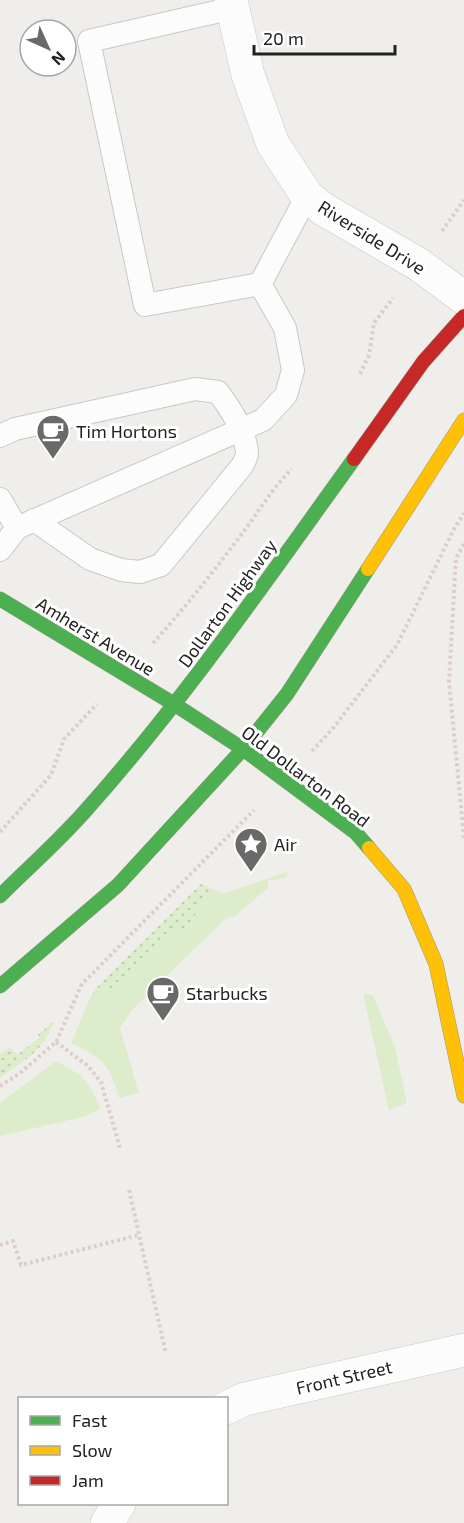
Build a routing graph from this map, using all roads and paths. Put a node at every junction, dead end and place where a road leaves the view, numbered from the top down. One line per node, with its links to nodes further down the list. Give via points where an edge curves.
1 (232, 4): 2 (street, Riverside Drive, via 248,75 273,144); 3 (lane, via 89,41 145,305)
2 (307, 196): 3 (lane); 4 (street, Riverside Drive, via 418,264)
3 (260, 284): 9 (lane, via 285,328 293,370 286,395 278,406 263,420)
4 (464, 298)
5 (464, 316): 19 (main road, Dollarton Highway, via 423,363)
6 (374, 323): 7 (path, via 369,355)
7 (360, 376)
8 (464, 420): 22 (main road, via 287,694)
9 (241, 430): 10 (lane, via 218,392 195,389 15,429); 14 (lane); 14 (lane, via 247,454 242,466 161,565 140,572 121,570)
10 (0, 436)
11 (297, 465): 18 (path, via 282,479)
12 (0, 499): 14 (lane)
13 (464, 513): 21 (path, via 397,645)
14 (26, 524): 16 (lane)
15 (464, 544): 25 (path, via 456,558 448,681)
16 (0, 550)
17 (0, 599): 19 (main road, Amherst Avenue)
18 (173, 622)
19 (174, 704): 22 (main road, Old Dollarton Road); 26 (main road, Dollarton Highway, via 86,810)
20 (72, 730): 24 (path, via 64,739 51,775)
21 (324, 739)
22 (243, 749): 27 (main road, via 118,885); 30 (main road, Old Dollarton Road, via 356,833 404,889 436,964)
23 (239, 825): 28 (path, via 82,984)
24 (0, 832)
25 (464, 838)
26 (0, 896)
27 (0, 986)
28 (56, 1042): 29 (path); 31 (path, via 88,1065 101,1082)
29 (0, 1086)
30 (464, 1096)
31 (120, 1148)
32 (129, 1190): 33 (path)
33 (140, 1235): 34 (path, via 21,1265 13,1241); 36 (path)
34 (0, 1245)
35 (464, 1350): 37 (street, Front Street, via 245,1399)
36 (166, 1354)
37 (228, 1407)
38 (118, 1505): 39 (street)
39 (107, 1523)

